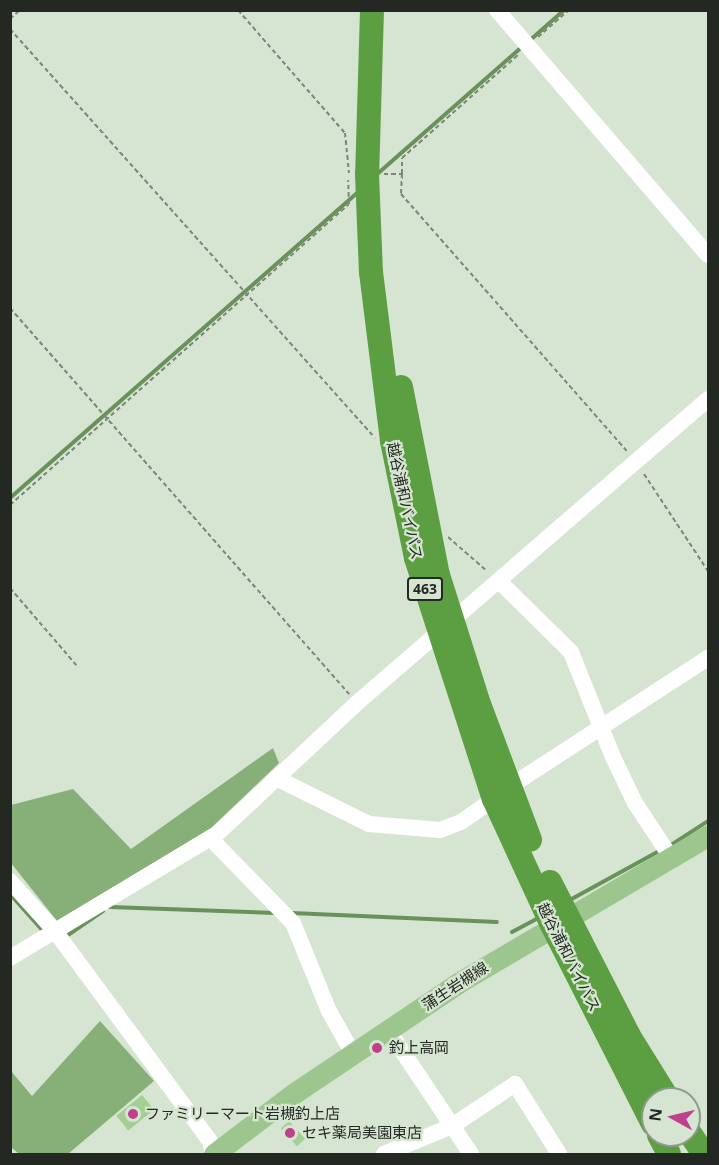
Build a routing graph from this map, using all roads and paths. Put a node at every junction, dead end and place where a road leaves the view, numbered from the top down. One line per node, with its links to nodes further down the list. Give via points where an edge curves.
1 (20, 10): 7 (path)
2 (238, 10): 10 (path, via 345,133)
3 (372, 10): 10 (highway, 越谷浦和バイパス / 463)
4 (386, 10): 10 (highway, 越谷浦和バイパス / 463)
5 (569, 10): 9 (path)
6 (502, 13): 9 (street)
7 (10, 19)
8 (10, 29): 15 (path, via 372,438)
9 (528, 46): 10 (path, via 402,158); 11 (street)
10 (375, 174): 14 (path, via 349,204); 15 (highway, 越谷浦和バイパス / 463, via 372,272); 16 (path, via 401,194); 18 (highway, 越谷浦和バイパス / 463, via 396,360)
11 (708, 255)
12 (10, 308): 14 (path)
13 (708, 399): 16 (street)
14 (107, 418): 17 (path); 25 (path)
15 (392, 441): 22 (highway, 越谷浦和バイパス / 463, via 416,558)
16 (635, 461): 19 (path); 20 (street)
17 (10, 505)
18 (426, 517): 20 (path); 22 (highway, 越谷浦和バイパス / 463)
19 (708, 571)
20 (500, 582): 22 (street); 26 (street, via 571,652)
21 (10, 588): 24 (path)
22 (445, 628): 25 (street); 28 (highway, 越谷浦和バイパス / 463)
23 (708, 658): 26 (street)
24 (77, 666)
25 (357, 703): 27 (street)
26 (599, 729): 28 (street); 31 (street, via 635,803)
27 (276, 778): 28 (street, via 369,824 440,830 461,822); 30 (street)
28 (502, 793): 33 (highway, 越谷浦和バイパス / 463)
29 (708, 836): 31 (main road, 蒲生岩槻線)
30 (210, 838): 34 (street); 37 (street, via 293,923 329,1011)
31 (672, 859): 33 (main road, 蒲生岩槻線)
32 (10, 881): 34 (street)
33 (560, 921): 36 (main road, 蒲生岩槻線); 38 (highway, 越谷浦和バイパス / 463); 39 (highway, 越谷浦和バイパス / 463)
34 (55, 931): 35 (street); 41 (street, via 210,1141)
35 (10, 958)
36 (388, 1030): 37 (main road, 蒲生岩槻線); 40 (street)
37 (353, 1054): 41 (main road, 蒲生岩槻線, via 264,1114)
38 (661, 1087)
39 (641, 1098)
40 (452, 1126): 42 (street); 43 (street); 44 (street, via 515,1084)
41 (214, 1155)
42 (384, 1155)
43 (471, 1155)
44 (559, 1155)

